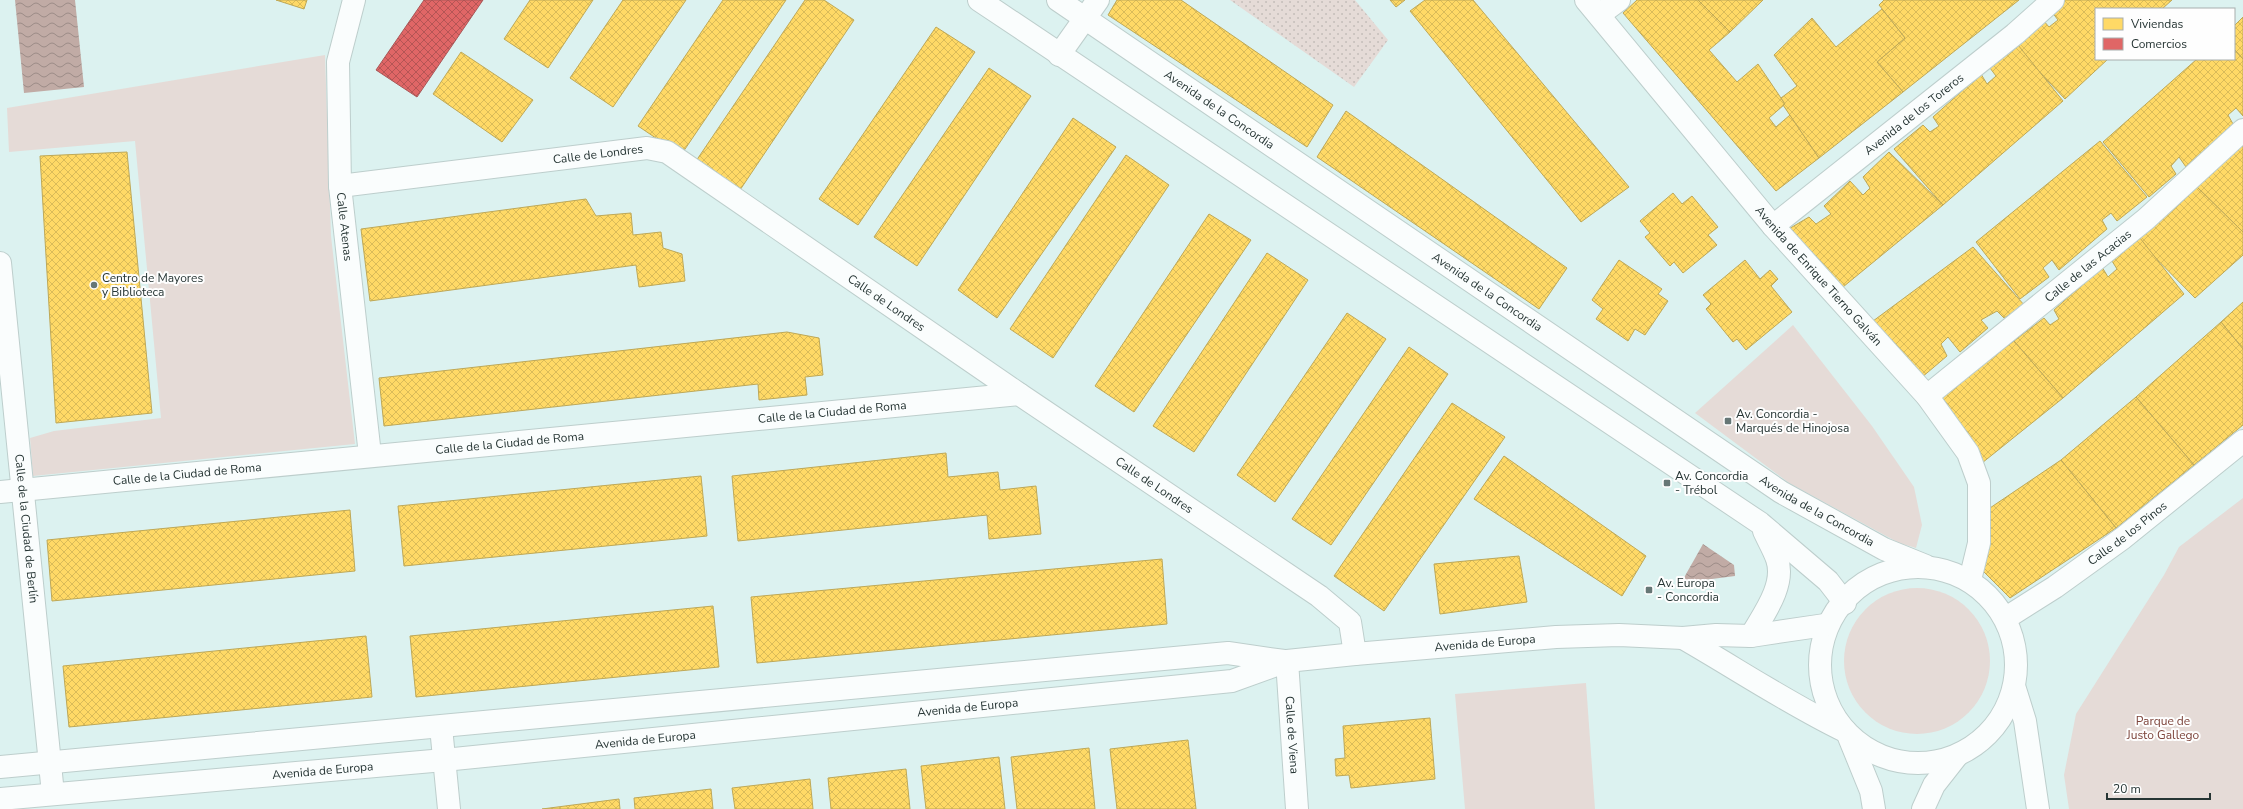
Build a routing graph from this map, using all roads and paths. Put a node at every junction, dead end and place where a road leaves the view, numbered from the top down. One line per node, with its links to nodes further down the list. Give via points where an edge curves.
1 (354, 0): 11 (street, Calle Atenas, via 338,62)
2 (979, 0): 9 (street)
3 (1058, 0): 8 (street, Avenida de la Concordia)
4 (1098, 0): 8 (street)
5 (1619, 0): 7 (street)
6 (2053, 0): 12 (street, Avenida de los Toreros, via 2015,34)
7 (1593, 7): 12 (street, Avenida de Enrique Tierno Galván)
8 (1085, 19): 9 (street); 21 (street, Avenida de la Concordia, via 1782,492 1884,549)
9 (1059, 55): 20 (street)
10 (2243, 130): 15 (street, Calle de las Acacias, via 2146,219)
11 (340, 186): 14 (street, Calle de Londres, via 647,148 667,152); 17 (street, Calle Atenas)
12 (1773, 226): 15 (street, Avenida de Enrique Tierno Galván)
13 (0, 263): 18 (street, Calle de la Ciudad de Berlín)
14 (1019, 394): 17 (street, Calle de la Ciudad de Roma); 28 (street, Calle de Londres, via 1319,596 1350,622)
15 (1927, 396): 22 (street, Avenida de Enrique Tierno Galván, via 1968,453 1979,483 1979,543)
16 (2243, 441): 24 (street, Calle de los Pinos, via 2123,538 2055,587)
17 (370, 455): 18 (street, Calle de la Ciudad de Roma)
18 (24, 490): 19 (street, Calle de la Ciudad de Roma); 35 (street, Calle de la Ciudad de Berlín)
19 (0, 492)
20 (1760, 523): 23 (street, via 1828,580); 26 (street, via 1778,560 1778,581 1769,606)
21 (1926, 566): 22 (street, Avenida de la Concordia); 23 (street, via 1889,570 1863,582)
22 (1970, 580): 24 (street)
23 (1845, 603): 25 (street)
24 (2006, 618): 30 (street, via 2018,660)
25 (1825, 625): 26 (street, Avenida de Europa); 32 (street, via 1821,660 1822,694)
26 (1751, 636): 27 (street, Avenida de Europa, via 1716,635)
27 (1683, 638): 28 (street, Avenida de Europa, via 1619,635 1556,637); 32 (street, Avenida de Europa, via 1802,710)
28 (1355, 654): 29 (street, Avenida de Europa)
29 (1287, 661): 31 (street, Avenida de Europa, via 1228,653); 34 (street, Avenida de Europa, via 1232,681); 40 (street, Calle de Viena)
30 (2015, 689): 33 (street, via 1989,734); 43 (street, via 2025,721)
31 (441, 727): 34 (street); 35 (street, Avenida de Europa)
32 (1847, 734): 33 (street, Avenida de Europa, via 1882,758 1921,764); 41 (street, via 1871,791)
33 (1956, 757): 42 (street, via 1934,785)
34 (444, 760): 37 (street, Avenida de Europa); 39 (street)
35 (50, 762): 36 (street, Avenida de Europa); 37 (street, Calle de la Ciudad de Berlín)
36 (0, 767)
37 (53, 794): 38 (street, Avenida de Europa)
38 (0, 799)
39 (449, 809)
40 (1297, 809)
41 (1874, 809)
42 (1923, 809)
43 (2038, 809)

